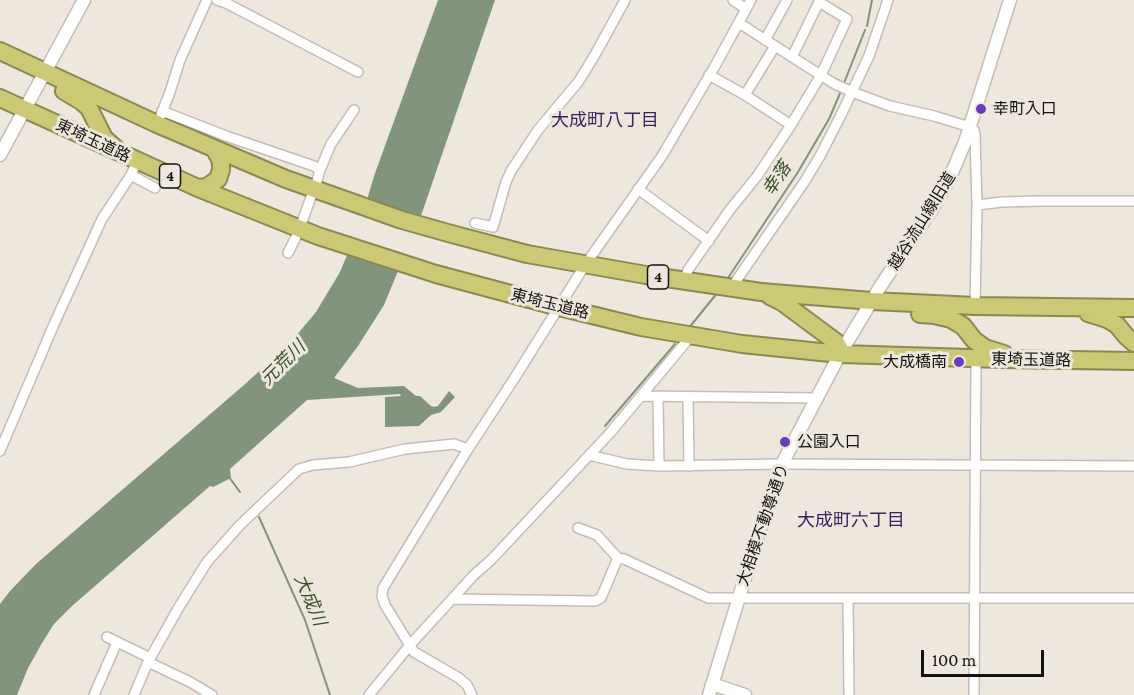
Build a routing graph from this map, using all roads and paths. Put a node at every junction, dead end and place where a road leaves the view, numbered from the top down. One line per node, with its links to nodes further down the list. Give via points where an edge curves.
1 (84, 0): 15 (street)
2 (207, 0): 25 (street)
3 (217, 0): 16 (street)
4 (625, 0): 39 (street, via 579,81 538,130 511,171 493,227)
5 (733, 0): 9 (street)
6 (787, 0): 11 (street)
7 (888, 0): 20 (street)
8 (1010, 0): 27 (street, 越谷流山線旧道)
9 (749, 4): 10 (street)
10 (738, 23): 11 (street); 17 (street)
11 (765, 40): 12 (street)
12 (775, 46): 14 (street); 21 (street)
13 (0, 51): 15 (highway, 4)
14 (792, 57): 18 (street); 18 (street, via 819,2 847,19)
15 (45, 72): 23 (street); 25 (highway, 4); 30 (highway, 4, via 54,86 89,108 104,138)
16 (358, 72)
17 (709, 75): 21 (street); 35 (street)
18 (821, 75): 20 (street); 26 (street)
19 (0, 90): 23 (highway, 4)
20 (852, 92): 27 (street); 46 (street, via 820,156)
21 (745, 95): 26 (street)
22 (0, 98): 23 (highway, 東埼玉道路 / 4)
23 (24, 109): 29 (street); 30 (highway, 東埼玉道路 / 4)
24 (354, 110): 31 (street, via 331,144)
25 (159, 118): 28 (highway, 4); 31 (street, via 226,136)
26 (792, 125): 42 (street)
27 (970, 128): 38 (street, via 975,135); 48 (street, 越谷流山線旧道, via 948,182)
28 (215, 150): 34 (highway, 4, via 221,165 218,179); 44 (highway, 4, via 402,220 527,254)
29 (0, 155)
30 (131, 164): 33 (street); 34 (highway, 東埼玉道路 / 4); 63 (street)
31 (320, 170): 32 (street)
32 (317, 181)
33 (155, 188)
34 (198, 188): 50 (highway, 東埼玉道路 / 4, via 318,236 436,274)
35 (638, 189): 42 (street); 44 (street)
36 (312, 194): 40 (street)
37 (1134, 201): 38 (street)
38 (976, 205): 49 (street)
39 (475, 223)
40 (300, 225)
41 (296, 237): 43 (street)
42 (709, 241): 45 (street)
43 (288, 253)
44 (585, 265): 45 (highway, 4); 50 (street)
45 (684, 281): 46 (highway, 4)
46 (734, 289): 47 (highway, 4)
47 (761, 292): 48 (highway, 4); 55 (highway, via 782,302 836,342)
48 (872, 301): 49 (highway, 4); 55 (street, 大相模不動尊通り); 57 (highway, 4, via 888,312 951,319 985,348)
49 (975, 306): 51 (highway, 4)
50 (559, 307): 53 (highway, 東埼玉道路 / 4); 64 (street)
51 (1061, 308): 52 (highway, 4); 54 (highway, 4, via 1107,319)
52 (1134, 308)
53 (687, 335): 55 (highway, 東埼玉道路 / 4); 59 (street, via 686,342)
54 (1134, 343)
55 (840, 354): 56 (highway, 東埼玉道路 / 4); 62 (street, 大相模不動尊通り)
56 (976, 359): 57 (highway, 東埼玉道路 / 4); 70 (street)
57 (1037, 360): 58 (highway, 東埼玉道路 / 4)
58 (1134, 361)
59 (641, 396): 60 (street); 66 (street)
60 (658, 396): 61 (street); 68 (street)
61 (688, 396): 62 (street); 69 (street)
62 (816, 398): 67 (street, 大相模不動尊通り)
63 (3, 436): 65 (street)
64 (468, 450): 81 (street, via 383,588 386,605); 82 (street, via 454,444 415,448 299,469 207,562)
65 (0, 451)
66 (589, 455): 68 (street, via 627,465); 78 (street)
67 (782, 464): 69 (street); 70 (street); 74 (street, 大相模不動尊通り)
68 (658, 466): 69 (street)
69 (689, 466)
70 (975, 466): 71 (street); 76 (street)
71 (1134, 466)
72 (578, 528): 73 (street, via 597,535)
73 (617, 558): 74 (street, via 708,598); 78 (street, via 601,598 595,601)
74 (739, 597): 75 (street); 83 (street, 大相模不動尊通り)
75 (848, 598): 76 (street); 90 (street)
76 (975, 598): 77 (street); 91 (street)
77 (1134, 598)
78 (453, 599): 81 (street)
79 (107, 637): 80 (street)
80 (117, 642): 82 (street); 84 (street)
81 (410, 645): 87 (street); 88 (street, via 414,652 459,678)
82 (149, 660): 85 (street); 86 (street)
83 (710, 689): 89 (street)
84 (94, 695)
85 (134, 695)
86 (212, 695)
87 (369, 695)
88 (472, 695)
89 (745, 695)
90 (849, 695)
91 (974, 695)

